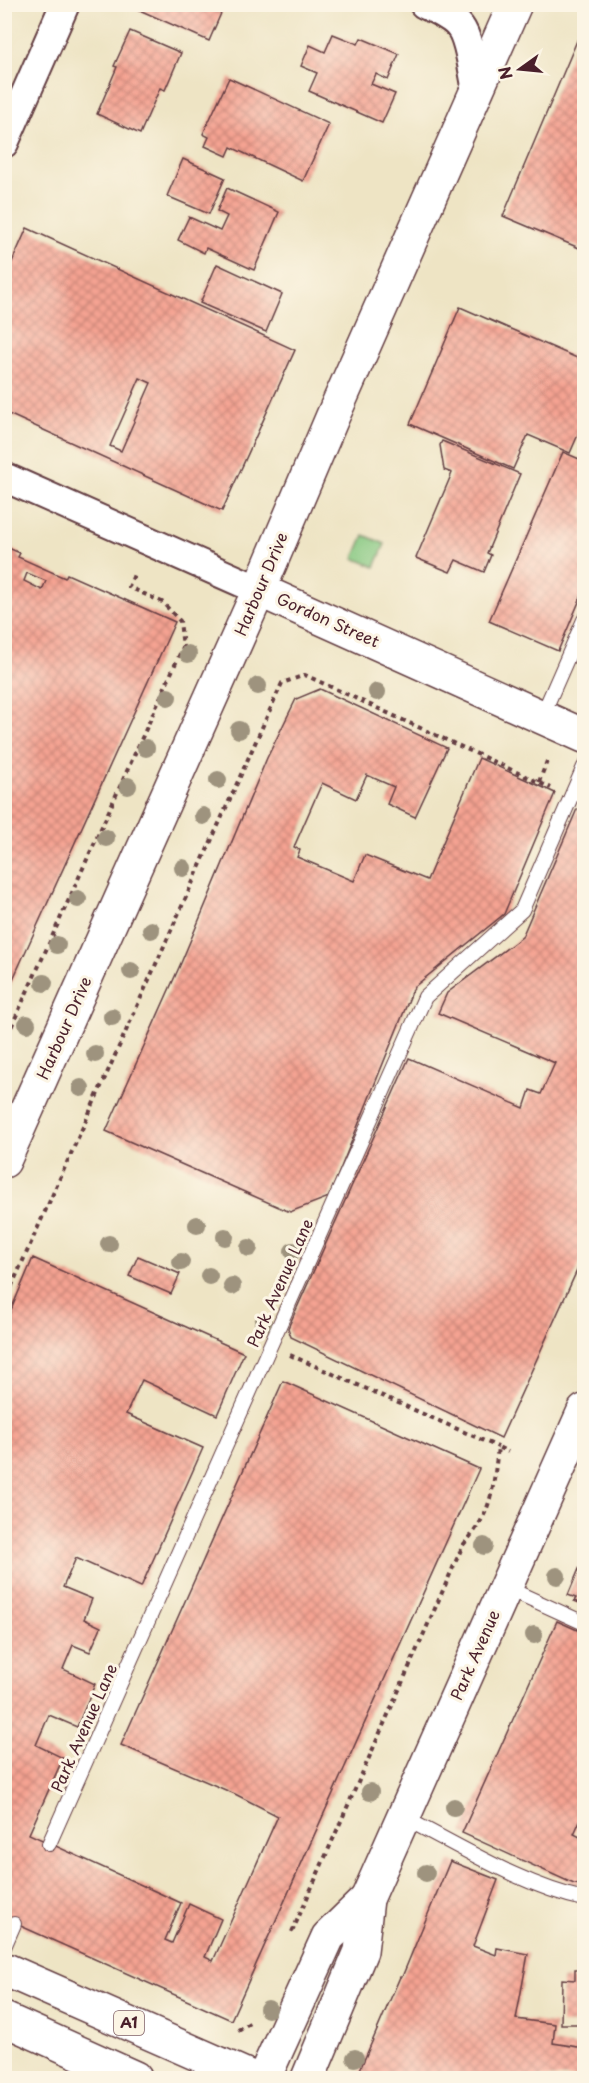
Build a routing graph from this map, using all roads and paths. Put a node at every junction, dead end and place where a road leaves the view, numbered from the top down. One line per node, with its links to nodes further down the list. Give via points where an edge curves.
1 (65, 4): 5 (street)
2 (424, 4): 4 (street, via 460,27)
3 (515, 4): 4 (main road, Harbour Drive)
4 (477, 90): 8 (main road, Harbour Drive)
5 (7, 133)
6 (4, 477): 8 (street, Gordon Street)
7 (135, 572): 16 (path, via 129,587 162,602 180,621 183,647)
8 (260, 590): 10 (main road, Gordon Street); 17 (main road, Harbour Drive)
9 (585, 620): 10 (lane)
10 (542, 716): 11 (main road, Gordon Street)
11 (585, 736)
12 (547, 761): 14 (path)
13 (585, 768): 15 (lane, Park Avenue Lane)
14 (539, 782): 15 (path); 18 (path, via 305,675 282,683)
15 (572, 797): 19 (lane, Park Avenue Lane, via 522,910 425,997)
16 (4, 1043)
17 (4, 1161)
18 (4, 1304)
19 (270, 1346): 21 (path); 26 (lane, Park Avenue Lane)
20 (583, 1420): 23 (main road, Park Avenue)
21 (498, 1447): 22 (path); 30 (path, via 493,1494 478,1528 463,1545)
22 (508, 1452)
23 (505, 1587): 24 (lane); 25 (main road, Park Avenue)
24 (585, 1623)
25 (403, 1817): 27 (main road, Park Avenue); 28 (lane, via 557,1893)
26 (50, 1844)
27 (367, 1899): 38 (main road, Park Avenue, via 328,1937); 39 (main road, Park Avenue, via 361,1951)
28 (585, 1899)
29 (14, 1924): 31 (lane)
30 (290, 1936)
31 (4, 1947)
32 (4, 1968): 37 (main road, A1)
33 (256, 2013): 35 (path, via 252,2024)
34 (4, 2019): 36 (main road)
35 (238, 2030)
36 (135, 2079)
37 (252, 2079)
38 (264, 2079)
39 (308, 2079)

